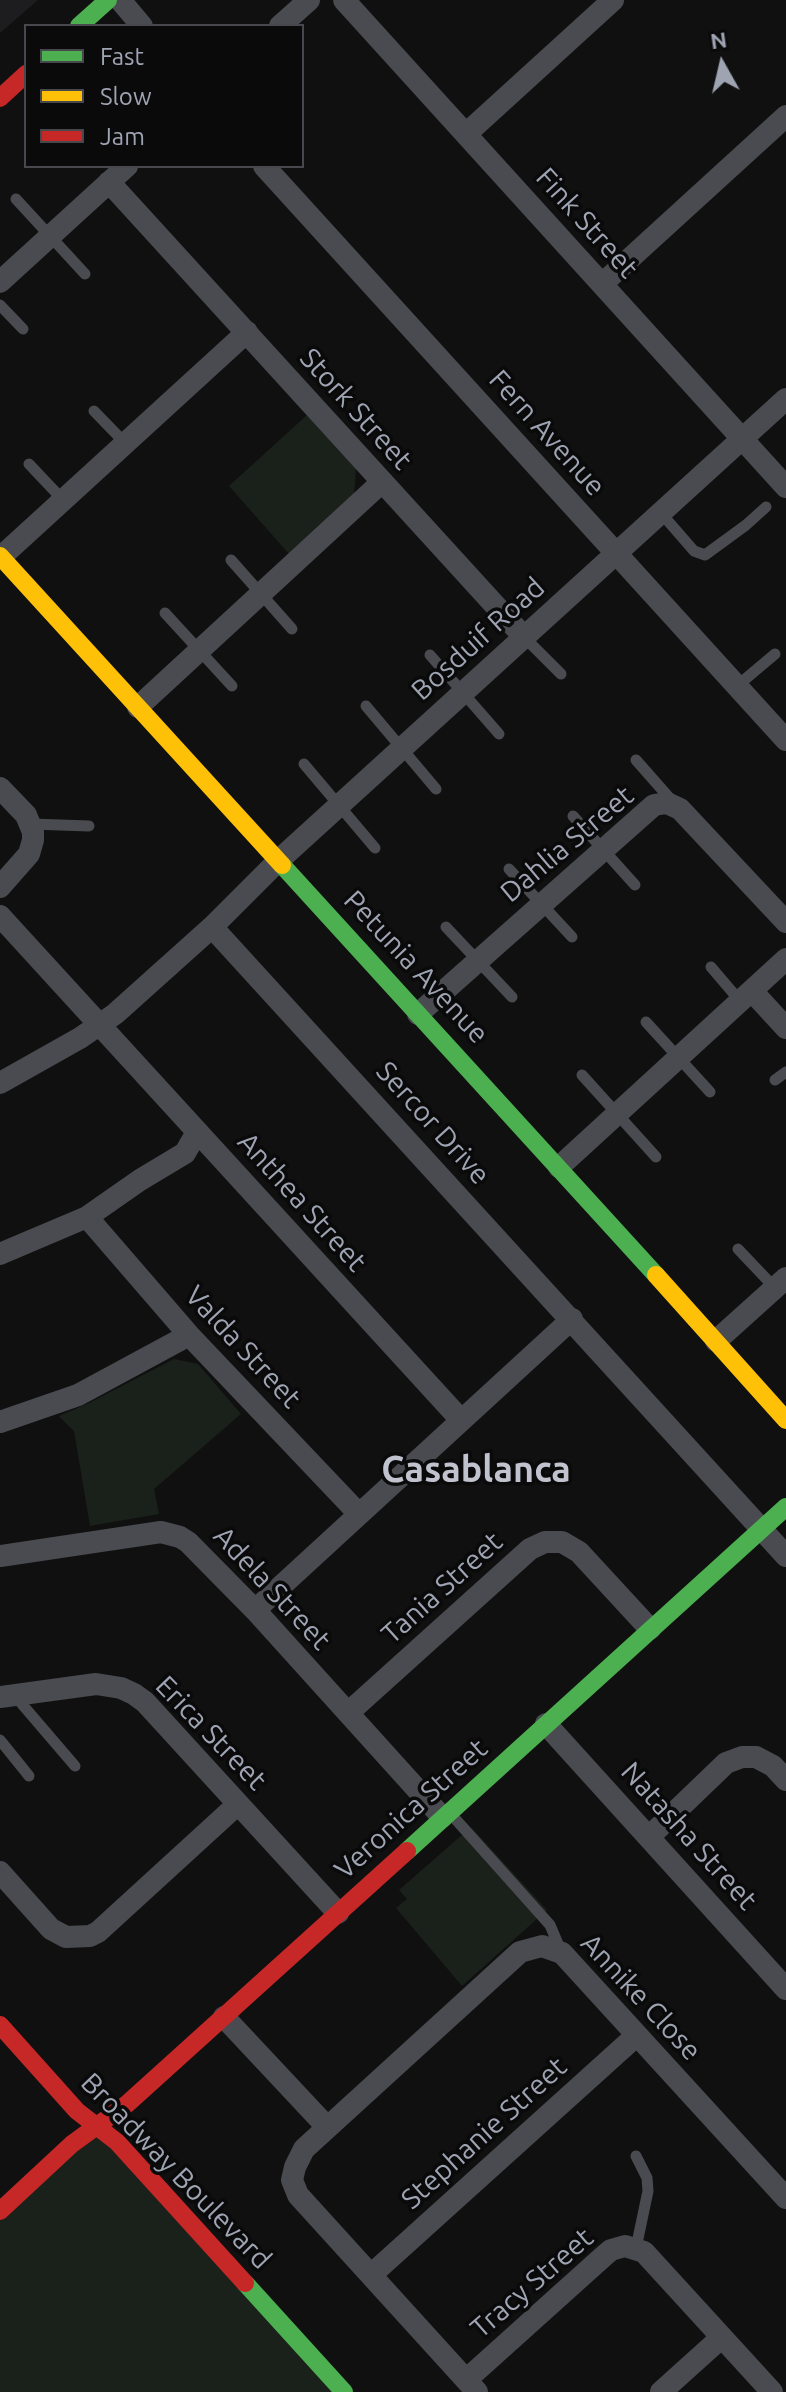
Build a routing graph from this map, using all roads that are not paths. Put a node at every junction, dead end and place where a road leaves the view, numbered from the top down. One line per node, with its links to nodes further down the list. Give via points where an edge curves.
1 (108, 0): 6 (street)
2 (120, 0): 7 (street)
3 (309, 0): 8 (street)
4 (344, 0): 12 (street, Fink Street)
5 (613, 0): 12 (street)
6 (81, 24)
7 (140, 24)
8 (282, 24)
9 (24, 76): 10 (street)
10 (0, 98)
11 (786, 116): 20 (street)
12 (466, 134): 20 (street, Fink Street)
13 (125, 168): 15 (street)
14 (266, 168): 34 (street, Fern Avenue)
15 (109, 182): 17 (street); 23 (street, Stork Street)
16 (16, 199): 17 (lane)
17 (50, 236): 18 (lane); 19 (street)
18 (85, 274)
19 (0, 282)
20 (602, 284): 26 (street, Fink Street)
21 (0, 305): 22 (lane)
22 (23, 329)
23 (247, 332): 27 (street); 29 (street, Stork Street)
24 (786, 399): 26 (street, Bosduif Road)
25 (94, 411): 27 (lane)
26 (742, 439): 30 (street, Fink Street); 33 (street, Bosduif Road)
27 (125, 443): 31 (street)
28 (29, 464): 31 (lane)
29 (382, 482): 37 (street); 40 (street, Stork Street)
30 (786, 487)
31 (63, 500): 35 (street)
32 (766, 507): 33 (lane, via 705,555 694,551)
33 (661, 513): 34 (street, Bosduif Road)
34 (616, 553): 40 (street, Bosduif Road); 46 (street, Fern Avenue)
35 (0, 556): 49 (street, Petunia Avenue)
36 (231, 560): 37 (lane)
37 (261, 594): 39 (lane); 41 (street)
38 (165, 613): 41 (lane)
39 (292, 629)
40 (524, 637): 44 (lane, Stork Street); 47 (street, Bosduif Road)
41 (199, 650): 45 (lane); 49 (street)
42 (775, 654): 46 (lane)
43 (430, 655): 47 (lane)
44 (561, 674)
45 (232, 686)
46 (737, 686): 51 (street, Fern Avenue)
47 (463, 693): 50 (lane); 52 (street, Bosduif Road)
48 (366, 706): 52 (lane)
49 (138, 707): 64 (street, Petunia Avenue)
50 (499, 734)
51 (786, 740)
52 (401, 749): 56 (lane); 57 (street, Bosduif Road)
53 (636, 760): 58 (lane)
54 (304, 764): 57 (lane)
55 (0, 788): 60 (street)
56 (436, 789)
57 (338, 807): 62 (lane); 64 (street, Bosduif Road)
58 (680, 809): 63 (street, Dahlia Street, via 654,805); 70 (street, Dahlia Street)
59 (573, 816): 63 (lane)
60 (31, 824): 61 (lane); 67 (street, via 29,854)
61 (89, 826)
62 (375, 848)
63 (602, 849): 66 (lane); 68 (street, Dahlia Street)
64 (278, 861): 71 (street, Bosduif Road); 79 (street, Petunia Avenue)
65 (509, 869): 68 (lane)
66 (635, 885)
67 (0, 887)
68 (540, 905): 73 (lane); 75 (street, Dahlia Street)
69 (0, 916): 81 (street, Anthea Street)
70 (786, 922)
71 (212, 927): 81 (street); 97 (street, Sercor Drive)
72 (446, 927): 75 (lane)
73 (572, 937)
74 (786, 959): 77 (street)
75 (478, 961): 78 (lane); 79 (street, Dahlia Street)
76 (711, 967): 77 (lane)
77 (746, 996): 82 (street); 83 (street)
78 (512, 997)
79 (418, 1014): 92 (street, Petunia Avenue)
80 (646, 1022): 83 (lane)
81 (99, 1025): 87 (street); 90 (street, Anthea Street)
82 (786, 1028)
83 (678, 1057): 88 (lane); 89 (street)
84 (786, 1072): 86 (lane)
85 (582, 1075): 89 (lane)
86 (775, 1080)
87 (0, 1083)
88 (710, 1092)
89 (616, 1114): 91 (lane); 92 (street)
90 (197, 1132): 93 (street, via 185,1153); 100 (street, Anthea Street)
91 (656, 1157)
92 (559, 1167): 99 (street, Petunia Avenue)
93 (87, 1217): 95 (street); 98 (street, Valda Street)
94 (738, 1249): 96 (lane)
95 (0, 1254)
96 (781, 1283): 99 (street)
97 (572, 1319): 100 (street); 105 (street, Sercor Drive)
98 (189, 1335): 102 (street, via 78,1395); 104 (street, Valda Street)
99 (716, 1341): 101 (street, Petunia Avenue)
100 (461, 1420): 104 (street)
101 (786, 1420)
102 (0, 1422)
103 (786, 1507): 105 (street)
104 (359, 1514): 108 (street)
105 (761, 1529): 107 (street, Sercor Drive); 109 (street, Veronica Street)
106 (0, 1556): 108 (street, Adela Street, via 171,1534 188,1542)
107 (786, 1556)
108 (255, 1610): 111 (street, Adela Street)
109 (650, 1629): 111 (street, Tania Street, via 579,1552 562,1542 545,1542 530,1549); 112 (street, Veronica Street)
110 (8, 1696): 114 (lane); 117 (street, Erica Street, via 96,1684 134,1694)
111 (348, 1713): 118 (street, Adela Street)
112 (546, 1724): 118 (street, Veronica Street); 119 (street, Natasha Street)
113 (0, 1740): 115 (lane)
114 (75, 1766)
115 (29, 1776)
116 (786, 1780): 119 (street, via 756,1757 726,1763)
117 (238, 1804): 120 (street, via 90,1936 66,1937 51,1929); 121 (street, Erica Street)
118 (446, 1815): 121 (street, Veronica Street); 122 (lane, via 550,1925)
119 (650, 1836): 123 (street, Natasha Street)
120 (0, 1872)
121 (338, 1913): 124 (street, Veronica Street)
122 (562, 1953): 126 (street, Annike Close); 128 (street, Annike Close, via 542,1946 520,1952)
123 (786, 1989)
124 (224, 2017): 127 (street, Veronica Street); 128 (street)
125 (0, 2025): 127 (street, Broadway Boulevard)
126 (637, 2035): 130 (street, Annike Close); 133 (street, Stephanie Street)
127 (96, 2127): 131 (street, Veronica Street); 136 (street, Broadway Boulevard, via 117,2142)
128 (327, 2127): 133 (street, Annike Close, via 304,2149 292,2180 298,2195)
129 (636, 2156): 132 (lane, via 648,2191)
130 (786, 2198)
131 (0, 2211)
132 (636, 2248): 134 (street, Tracy Street); 135 (street, Tracy Street, via 611,2250)
133 (371, 2275): 135 (street, Annike Close)
134 (722, 2337): 137 (street); 138 (street, Tracy Street)
135 (471, 2386)
136 (344, 2392)
137 (661, 2392)
138 (772, 2392)

